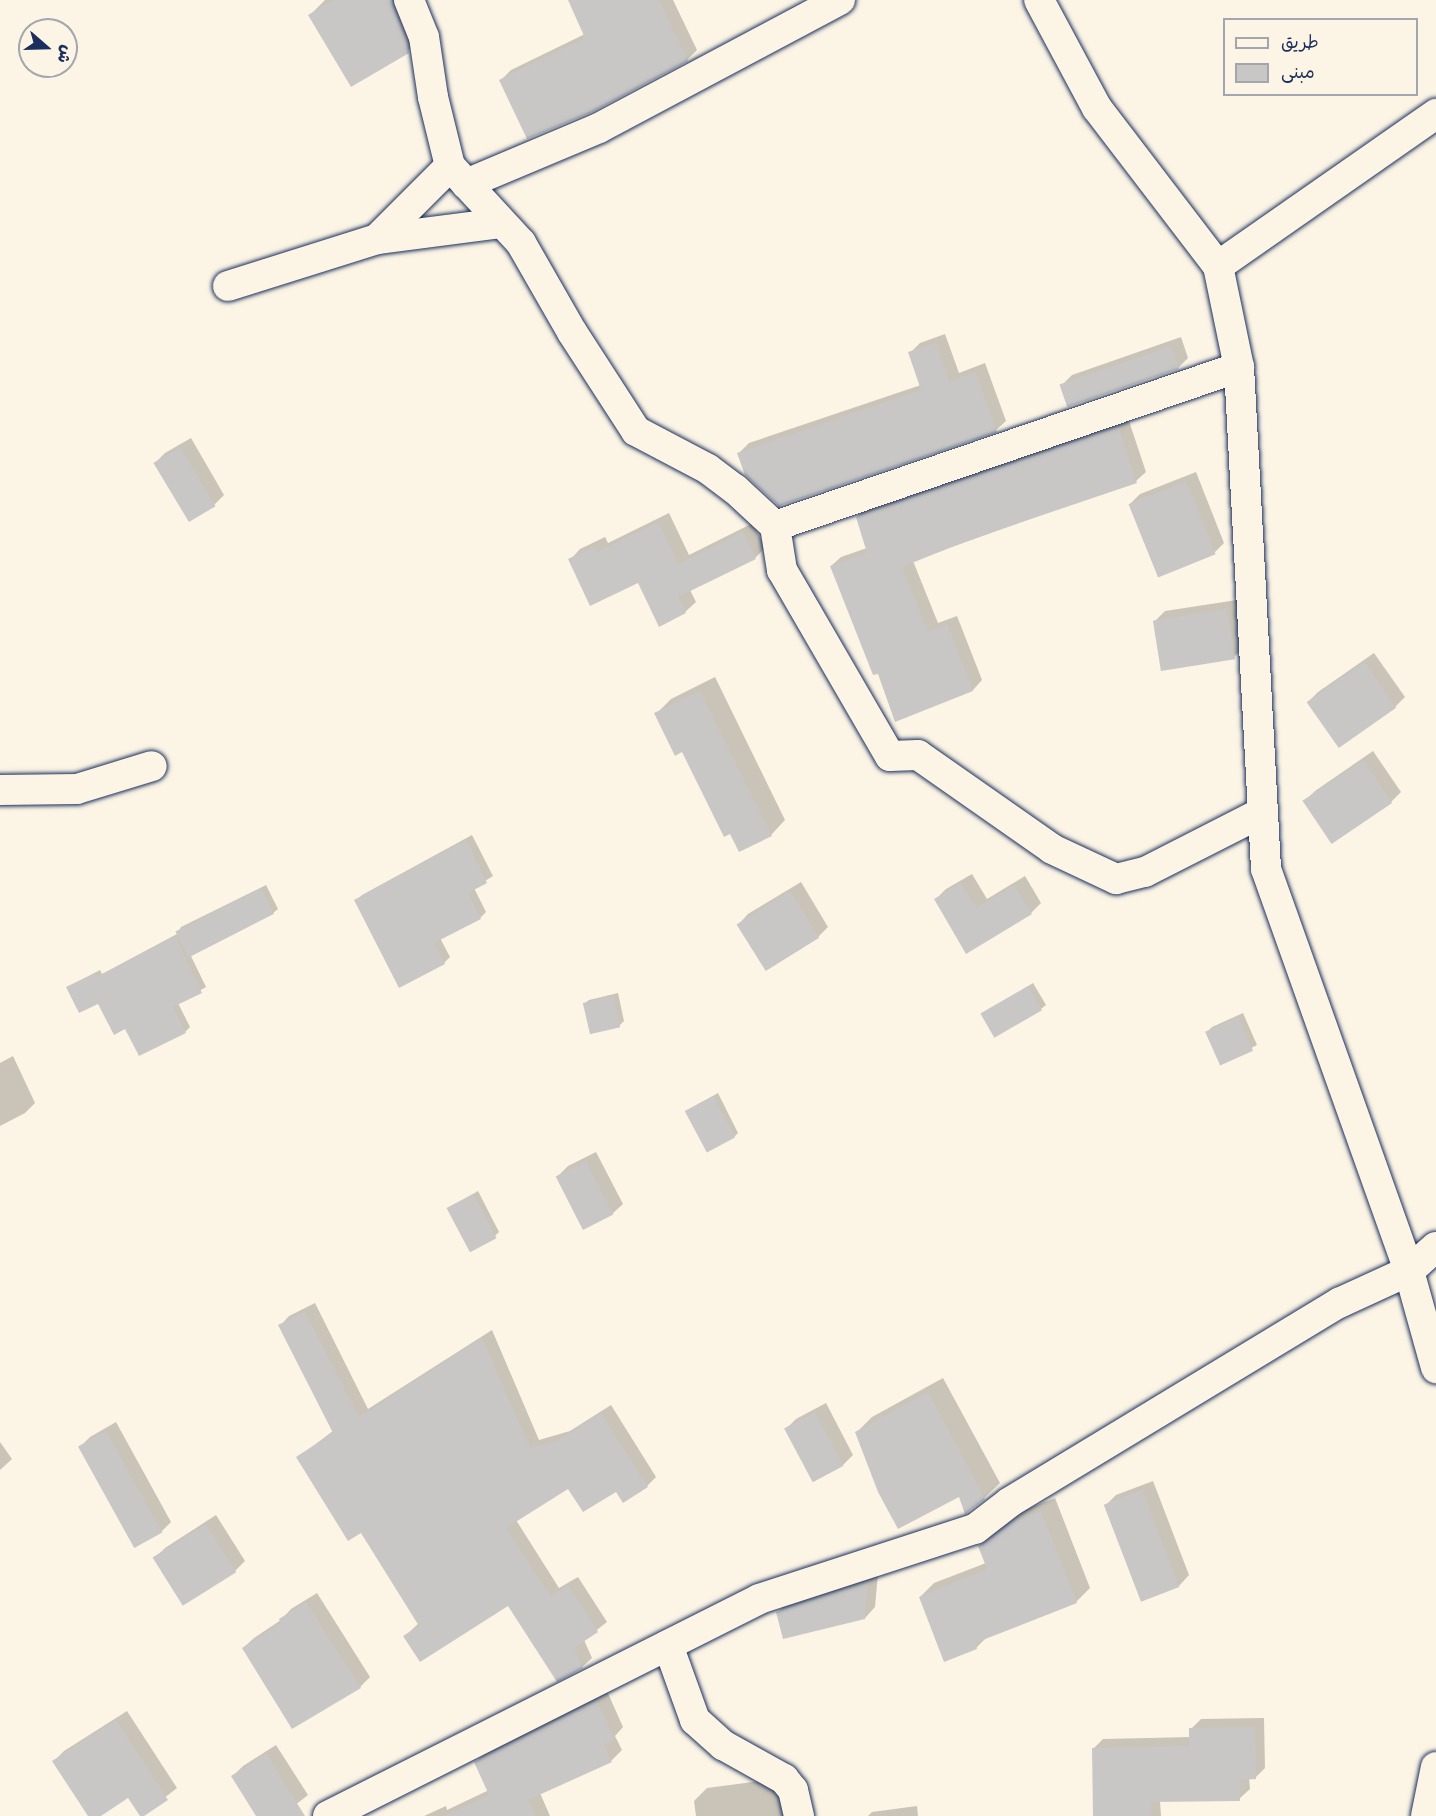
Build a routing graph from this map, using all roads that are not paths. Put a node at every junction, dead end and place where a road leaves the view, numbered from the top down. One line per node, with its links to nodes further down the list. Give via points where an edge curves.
1 (409, 0): 5 (street, via 424,37 433,97)
2 (840, 0): 5 (street, via 599,128)
3 (1039, 0): 8 (street, via 1097,108)
4 (1436, 114): 8 (street)
5 (458, 175): 6 (street); 7 (street)
6 (502, 223): 7 (street); 11 (street, via 521,243 636,431 708,469)
7 (377, 239): 9 (street)
8 (1218, 266): 10 (street)
9 (228, 286)
10 (1239, 367): 11 (street); 14 (street)
11 (775, 526): 14 (street, via 782,570 890,756 918,755 1052,849 1116,879 1145,872)
12 (152, 765): 13 (street, via 77,789)
13 (0, 789)
14 (1263, 812): 16 (street, via 1266,869)
15 (1436, 1247): 16 (street)
16 (1409, 1271): 17 (street); 18 (street, via 1339,1303 1010,1502 975,1529 759,1599)
17 (1435, 1360)
18 (668, 1645): 20 (street); 21 (street, via 695,1720 723,1745 784,1779 793,1790)
19 (1436, 1767): 22 (street)
20 (328, 1816)
21 (799, 1816)
22 (1426, 1816)

